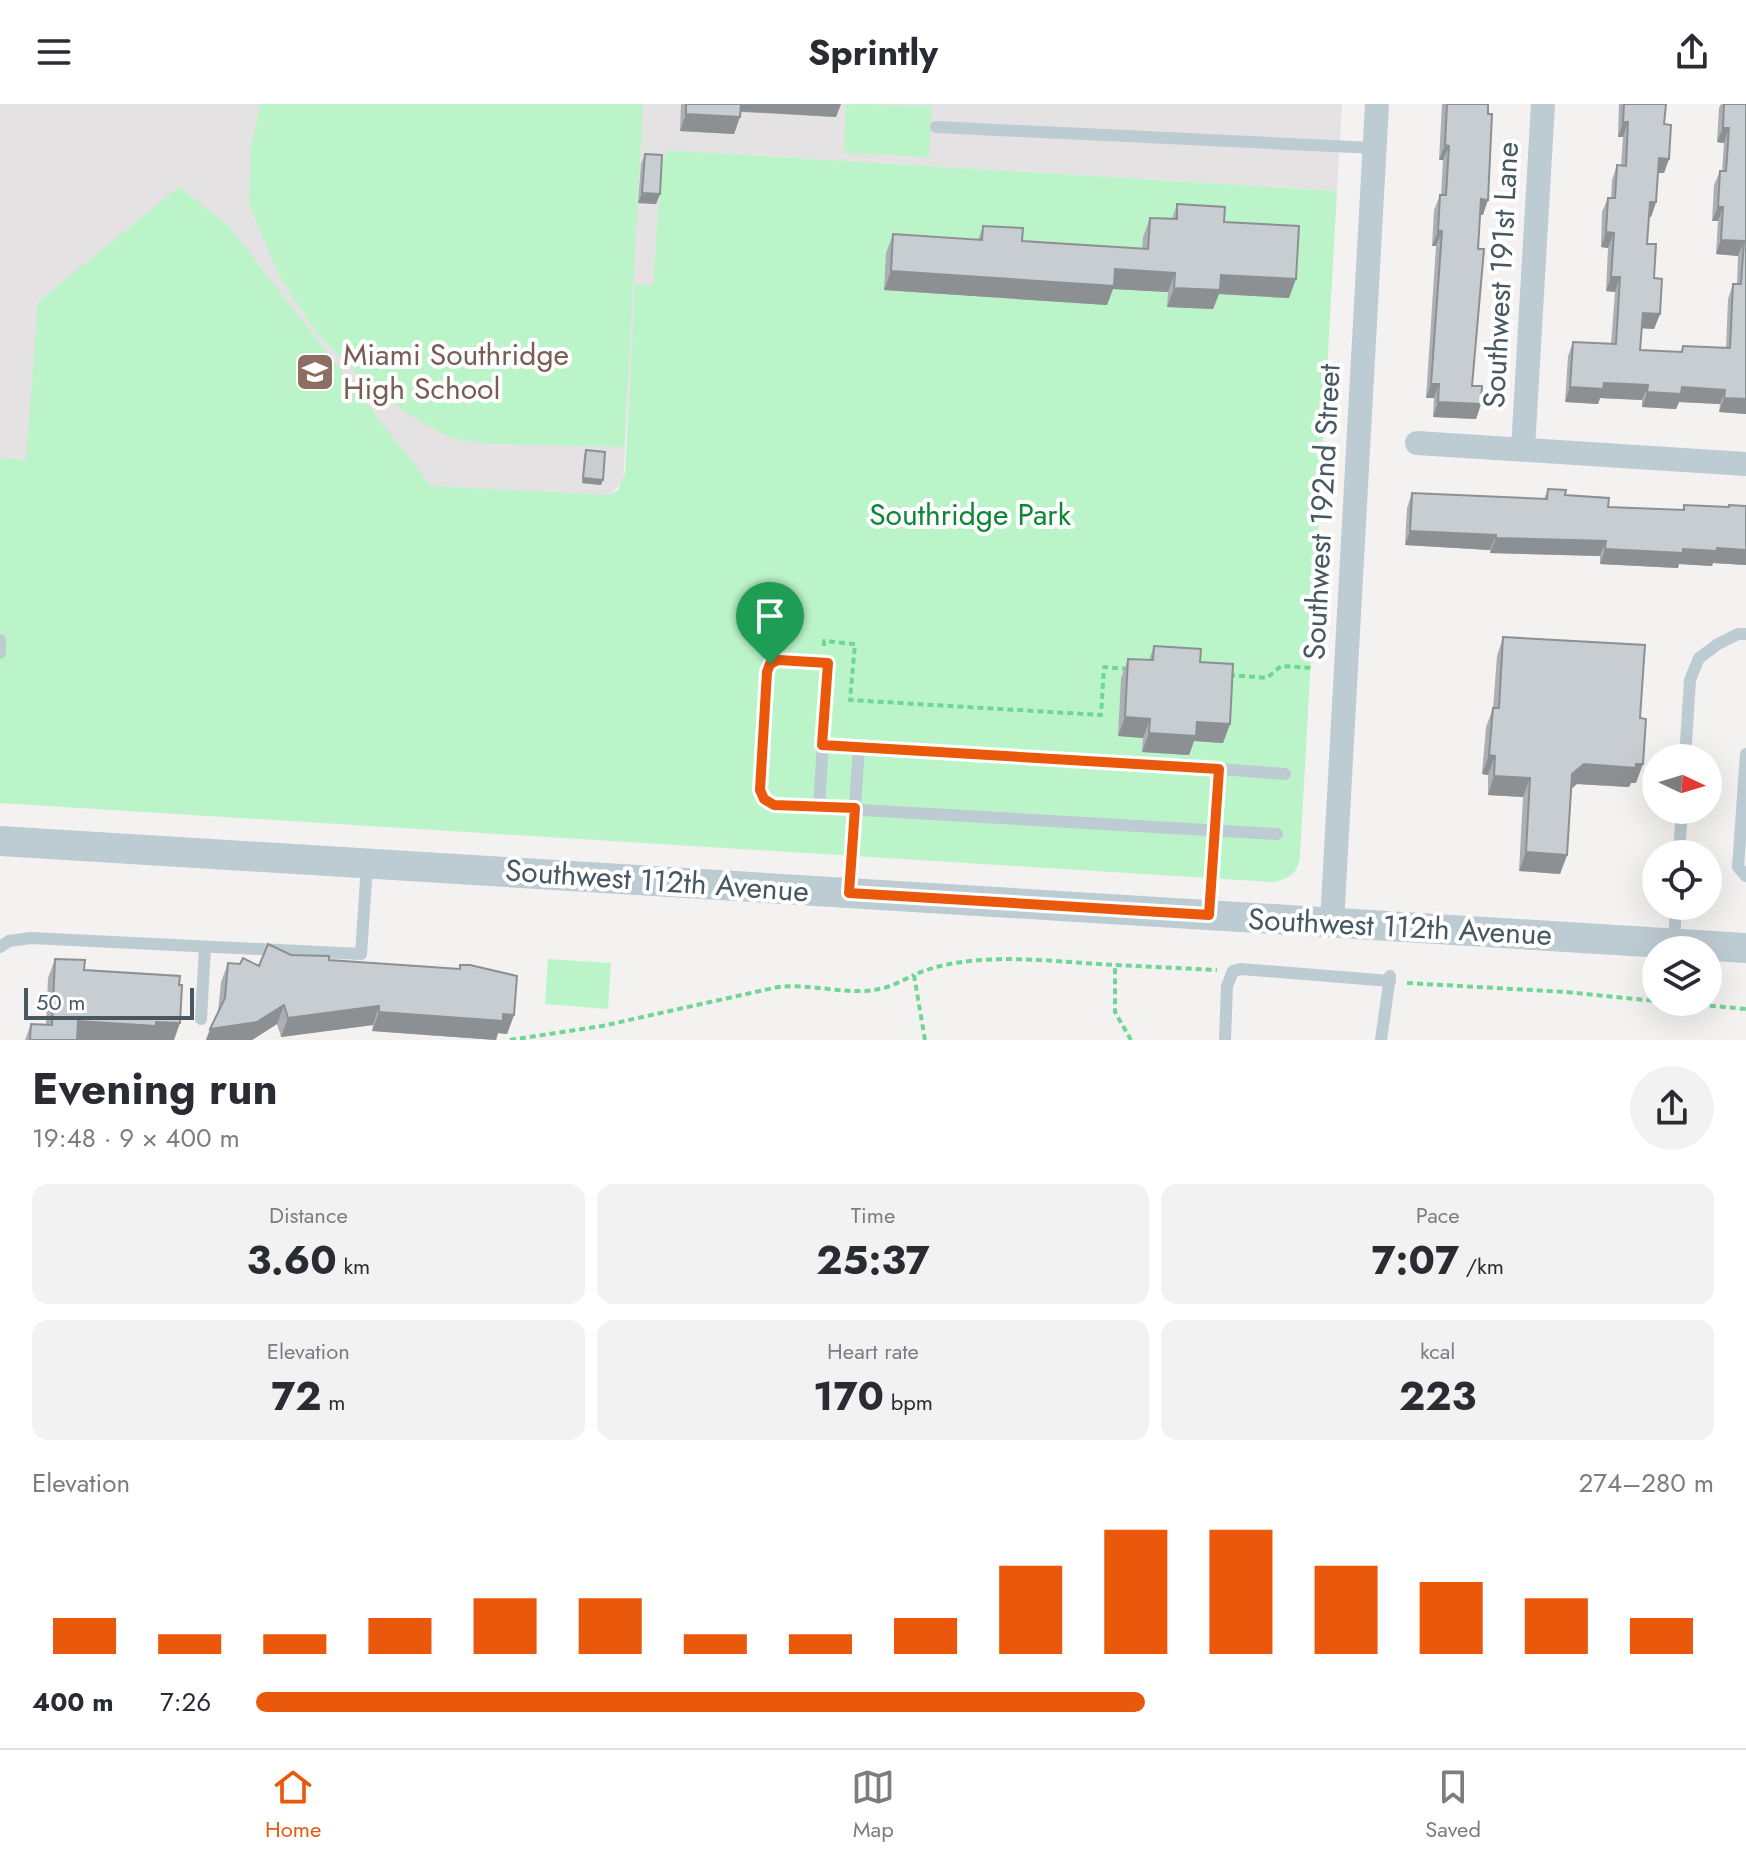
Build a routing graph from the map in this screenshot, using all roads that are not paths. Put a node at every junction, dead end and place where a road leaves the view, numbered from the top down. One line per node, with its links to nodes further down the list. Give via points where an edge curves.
1 (1377, 104): 4 (street, Southwest 192nd Street)
2 (1543, 104): 6 (street, Southwest 191st Lane)
3 (936, 127): 4 (lane)
4 (1374, 148): 26 (street, Southwest 192nd Street)
5 (1417, 443): 6 (street)
6 (1523, 449): 7 (street)
7 (1746, 464)
8 (1746, 634): 11 (lane, via 1699,658 1690,680)
9 (0, 640): 10 (lane)
10 (0, 653)
11 (1686, 744)
12 (822, 745): 13 (lane); 17 (lane); 17 (lane, via 828,663 770,664 760,790 774,805)
13 (859, 747): 15 (lane); 18 (lane)
14 (1746, 754): 23 (lane, via 1738,867)
15 (1219, 769): 16 (lane); 19 (lane)
16 (1285, 774)
17 (819, 807): 18 (lane)
18 (855, 808): 19 (lane); 24 (lane)
19 (1215, 829): 20 (lane); 25 (lane)
20 (1277, 834)
21 (0, 841): 22 (street, Southwest 112th Avenue)
22 (367, 863): 24 (street, Southwest 112th Avenue); 30 (lane, via 361,954)
23 (1746, 876)
24 (849, 893): 25 (street, Southwest 112th Avenue)
25 (1209, 915): 26 (street, Southwest 112th Avenue)
26 (1332, 923): 27 (street, Southwest 112th Avenue)
27 (1642, 941)
28 (1722, 946): 31 (street, Southwest 112th Avenue)
29 (0, 947): 30 (lane, via 31,938)
30 (205, 947): 32 (lane)
31 (1746, 948)
32 (201, 1019)
33 (1225, 1040): 34 (lane, via 1227,986 1233,971 1241,969 1393,980)
34 (1381, 1040)

